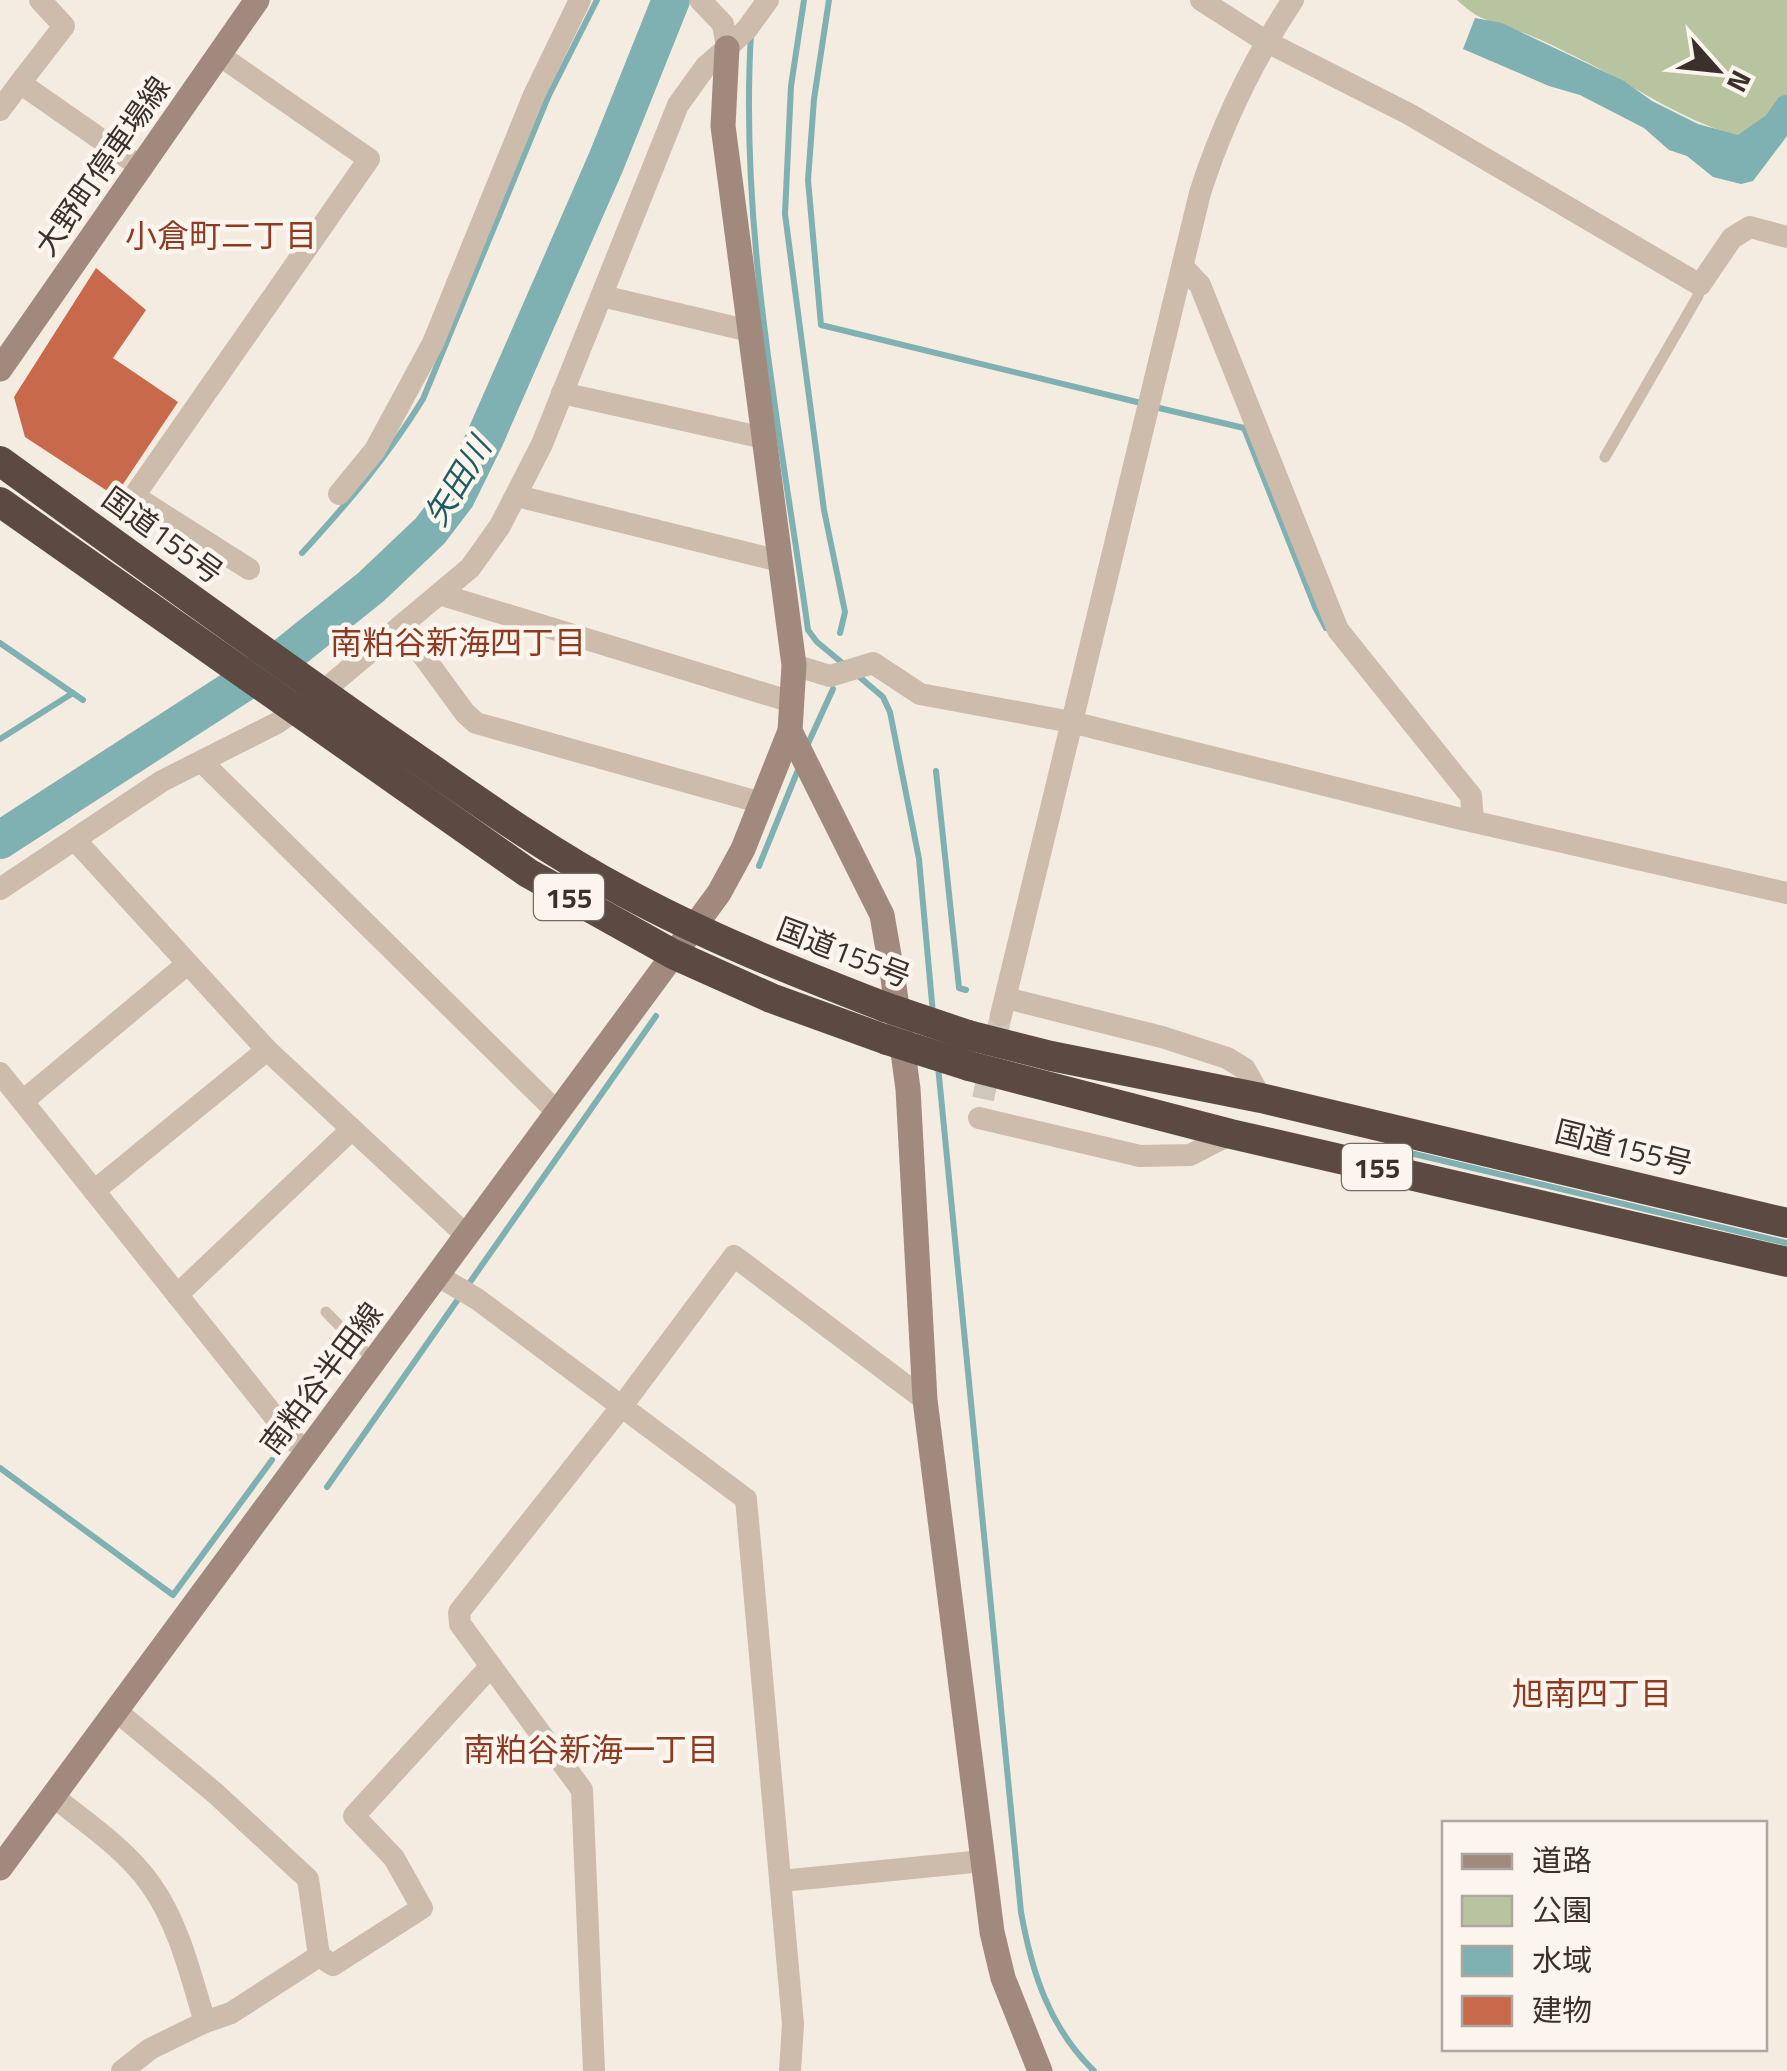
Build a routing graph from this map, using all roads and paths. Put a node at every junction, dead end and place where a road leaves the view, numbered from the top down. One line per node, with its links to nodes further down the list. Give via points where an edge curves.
1 (40, 0): 11 (street, via 64,26)
2 (258, 0): 10 (street, 大野町停車場線)
3 (580, 0): 24 (street, via 534,95 434,343 375,450)
4 (768, 0): 9 (street)
5 (1201, 0): 8 (street)
6 (1292, 0): 8 (street)
7 (703, 2): 9 (street, via 723,24)
8 (1266, 41): 15 (street, via 1214,149); 16 (street, via 1409,114)
9 (726, 48): 17 (street, via 678,105); 18 (street, via 723,126)
10 (220, 55): 13 (street, 大野町停車場線); 28 (street, via 370,159 134,496)
11 (20, 83): 12 (street); 13 (street)
12 (0, 110)
13 (142, 168): 19 (street, 大野町停車場線)
14 (1787, 237): 16 (street, via 1750,227 1732,238)
15 (1184, 268): 35 (street); 39 (street, via 1200,285 1338,630 1472,796)
16 (1700, 285): 22 (lane)
17 (602, 296): 18 (street); 20 (street)
18 (750, 330): 21 (street)
19 (0, 369)
20 (562, 393): 21 (street); 25 (street)
21 (764, 438): 27 (street)
22 (1606, 456)
23 (0, 461): 32 (highway, 国道155号 / 155)
24 (339, 494)
25 (517, 496): 27 (street); 29 (street, via 470,568)
26 (0, 502): 34 (highway, 155)
27 (780, 560): 31 (street)
28 (248, 569)
29 (438, 594): 30 (street); 33 (street)
30 (402, 626): 32 (street); 38 (street, via 476,723)
31 (794, 665): 33 (street); 35 (street, via 830,676 873,663 920,694)
32 (314, 687): 34 (street); 43 (highway, 国道155号 / 155, via 566,858)
33 (792, 702): 36 (street)
34 (287, 706): 37 (street); 44 (highway, 155, via 528,873)
35 (1072, 722): 39 (street); 48 (street, via 1004,1006 1203,1049 1240,1064)
36 (790, 731): 38 (street, 南粕谷半田線); 62 (street, via 882,915 908,1089)
37 (202, 762): 40 (street, via 162,780); 50 (street)
38 (762, 803): 43 (street, 南粕谷半田線)
39 (1473, 821): 42 (street)
40 (76, 841): 41 (street); 45 (street)
41 (0, 889)
42 (1787, 893)
43 (694, 925): 44 (street, 南粕谷半田線); 48 (highway, 国道155号 / 155, bridge, via 780,966 968,1035)
44 (673, 954): 50 (street, 南粕谷半田線); 53 (highway, 155, bridge, via 887,1040)
45 (186, 965): 46 (street); 49 (street)
46 (267, 1050): 52 (street); 54 (street)
47 (0, 1073): 49 (street)
48 (1261, 1098): 55 (highway, 国道155号 / 155)
49 (23, 1101): 54 (street)
50 (557, 1112): 56 (street, 南粕谷半田線)
51 (979, 1118): 53 (street, via 1140,1156 1190,1155)
52 (352, 1129): 56 (street); 59 (street)
53 (1231, 1134): 57 (highway, 155)
54 (94, 1191): 59 (street)
55 (1787, 1223)
56 (466, 1236): 58 (street, 南粕谷半田線)
57 (1787, 1262)
58 (438, 1276): 61 (street, 南粕谷半田線); 63 (street)
59 (176, 1295): 64 (street)
60 (326, 1312): 61 (lane)
61 (374, 1362): 64 (street, 南粕谷半田線)
62 (926, 1400): 63 (street, via 734,1256); 68 (street)
63 (622, 1406): 65 (street, via 459,1612 460,1624); 70 (street, via 746,1499)
64 (308, 1450): 66 (street, 南粕谷半田線)
65 (490, 1666): 71 (street, via 354,1816 394,1858 422,1908 332,1966); 74 (street, via 582,1790)
66 (116, 1710): 67 (street, 南粕谷半田線); 71 (street, via 308,1879)
67 (53, 1796): 69 (street, 南粕谷半田線); 72 (street, via 150,1883 186,1959)
68 (983, 1861): 70 (street); 76 (street, via 1003,1978)
69 (0, 1868)
70 (781, 1881): 75 (street, via 793,2024)
71 (319, 1956): 72 (street, via 231,2013)
72 (205, 2022): 73 (street, via 150,2048)
73 (122, 2071)
74 (594, 2071)
75 (790, 2071)
76 (1040, 2071)

